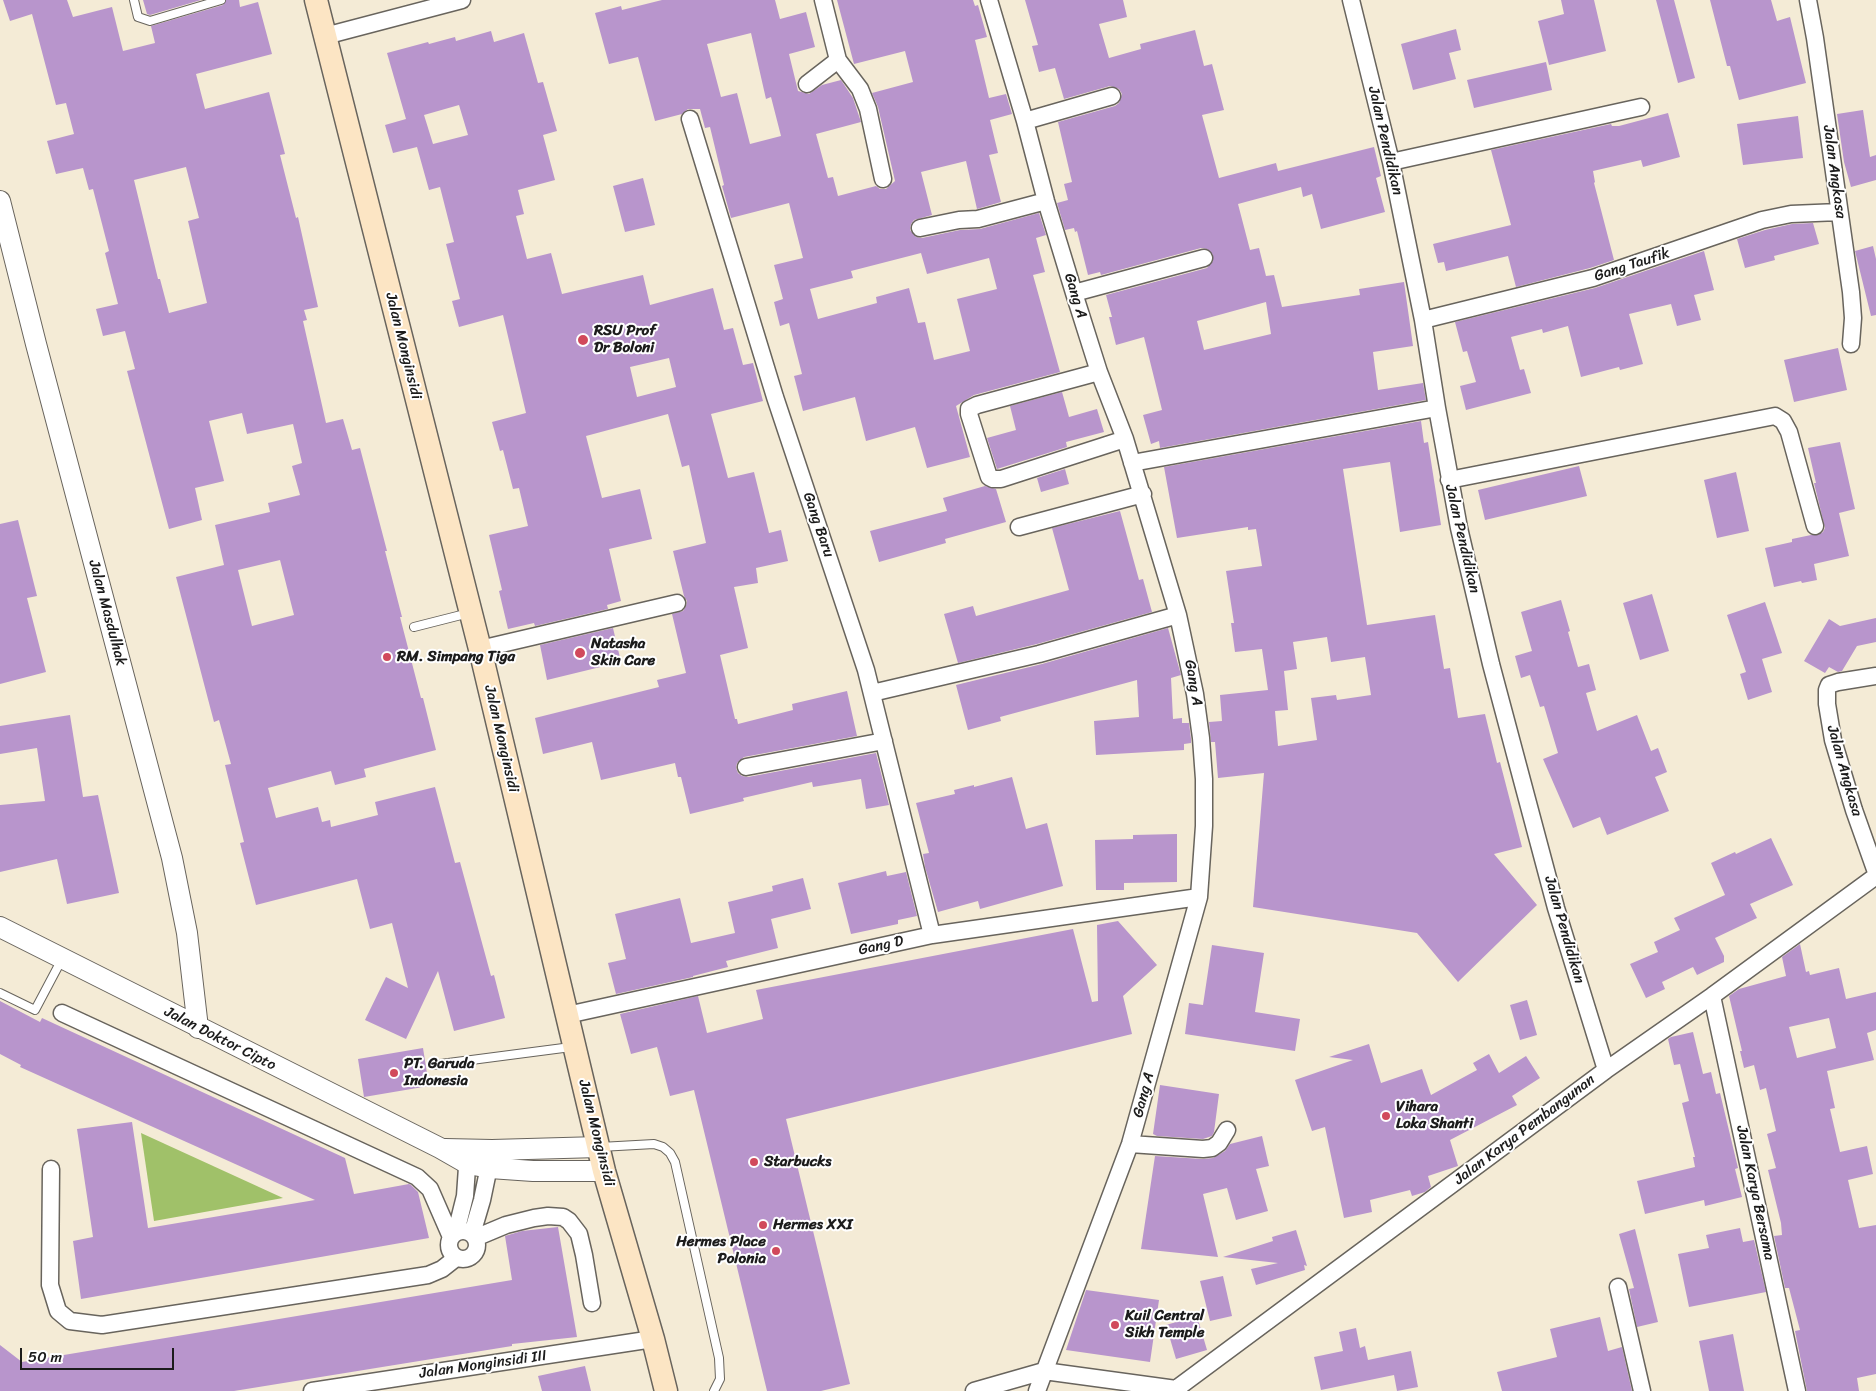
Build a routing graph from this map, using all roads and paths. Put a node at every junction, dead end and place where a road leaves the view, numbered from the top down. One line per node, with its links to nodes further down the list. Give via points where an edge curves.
1 (134, 0): 2 (lane, via 138,17 150,21)
2 (220, 0)
3 (316, 0): 9 (main road, Jalan Monginsidi)
4 (462, 0): 9 (street)
5 (823, 0): 10 (street)
6 (989, 0): 15 (street, Gang A)
7 (1351, 0): 16 (street, Jalan Pendidikan)
8 (1808, 0): 20 (street, Jalan Angkasa)
9 (325, 36): 35 (main road, Jalan Monginsidi)
10 (838, 60): 11 (street); 17 (street, via 865,99)
11 (807, 84)
12 (1112, 96): 15 (street)
13 (1641, 107): 16 (street)
14 (690, 119): 40 (street, Gang Baru, via 775,398)
15 (1025, 121): 19 (street, Gang A)
16 (1392, 162): 24 (street, Jalan Pendidikan)
17 (883, 179)
18 (0, 201): 52 (street, Jalan Masdulhak, via 172,858 187,933)
19 (1046, 201): 21 (street, via 978,219); 23 (street, Gang A)
20 (1839, 212): 24 (street, Gang Taufik, via 1790,214 1762,220 1593,278); 25 (street, Jalan Angkasa, via 1852,292)
21 (920, 228)
22 (1204, 258): 23 (street)
23 (1074, 293): 26 (street, Gang A)
24 (1423, 320): 27 (street, Jalan Pendidikan)
25 (1851, 344)
26 (1099, 372): 28 (street, Gang A); 28 (street, via 969,409 989,477 1001,479)
27 (1437, 408): 29 (street); 30 (street, Jalan Pendidikan)
28 (1125, 439): 29 (street, Gang A)
29 (1132, 463): 31 (street, Gang A)
30 (1449, 480): 32 (street, via 1775,416 1783,421 1789,432); 55 (street, Jalan Pendidikan, via 1492,664 1556,908)
31 (1143, 494): 33 (street); 36 (street, Gang A)
32 (1815, 526)
33 (1019, 527)
34 (678, 604): 38 (street)
35 (469, 613): 37 (lane); 38 (main road, Jalan Monginsidi)
36 (1178, 615): 40 (street, via 1039,654); 44 (street, Gang A, via 1188,652 1202,738 1204,826)
37 (414, 627)
38 (480, 649): 51 (main road, Jalan Monginsidi)
39 (1876, 676): 43 (street, Jalan Angkasa, via 1829,685 1827,697 1833,740)
40 (872, 693): 41 (street, Gang Baru)
41 (884, 742): 42 (street); 46 (street, Gang Baru)
42 (746, 766)
43 (1876, 874): 49 (street, Jalan Karya Pembangunan)
44 (1198, 897): 46 (street, Gang D); 57 (street, Gang A)
45 (0, 928): 47 (street, Jalan Doktor Cipto)
46 (932, 935): 51 (street, Gang D)
47 (62, 959): 48 (lane, via 35,1010); 52 (street, Jalan Doktor Cipto)
48 (0, 993)
49 (1712, 996): 55 (street, Jalan Karya Pembangunan); 77 (street, Jalan Karya Bersama)
50 (62, 1012): 63 (street, via 418,1177)
51 (568, 1015): 53 (main road, Jalan Monginsidi)
52 (198, 1028): 59 (street, Jalan Doktor Cipto, via 440,1148)
53 (576, 1046): 54 (lane); 58 (main road, Jalan Monginsidi)
54 (433, 1065)
55 (1606, 1070): 70 (street, Jalan Karya Pembangunan)
56 (1227, 1130): 57 (street, via 1219,1143 1203,1150)
57 (1130, 1144): 68 (street, Gang A)
58 (599, 1147): 60 (street, Jalan Doktor Cipto); 62 (main road, Jalan Monginsidi); 73 (lane, via 654,1144 670,1153 675,1162 718,1358 720,1379)
59 (468, 1157): 60 (street, Jalan Doktor Cipto); 63 (street)
60 (491, 1159): 62 (street, Jalan Doktor Cipto, via 533,1171); 63 (street)
61 (51, 1169): 64 (street, via 50,1285 58,1311 70,1321 102,1325 428,1275)
62 (604, 1171): 67 (main road, Jalan Monginsidi)
63 (463, 1235): 64 (street, via 449,1249); 64 (street, via 477,1247 468,1259); 66 (street, via 534,1218 563,1217 578,1234)
64 (456, 1258)
65 (1618, 1286): 76 (street)
66 (592, 1303)
67 (653, 1339): 69 (street, Jalan Monginsidi III); 72 (main road, Jalan Monginsidi)
68 (1044, 1370): 70 (street); 74 (street); 75 (street, Gang A)
69 (401, 1384): 71 (street, Jalan Monginsidi III)
70 (1177, 1390)
71 (312, 1391)
72 (666, 1391)
73 (714, 1391)
74 (974, 1391)
75 (1037, 1391)
76 (1642, 1391)
77 (1797, 1391)

